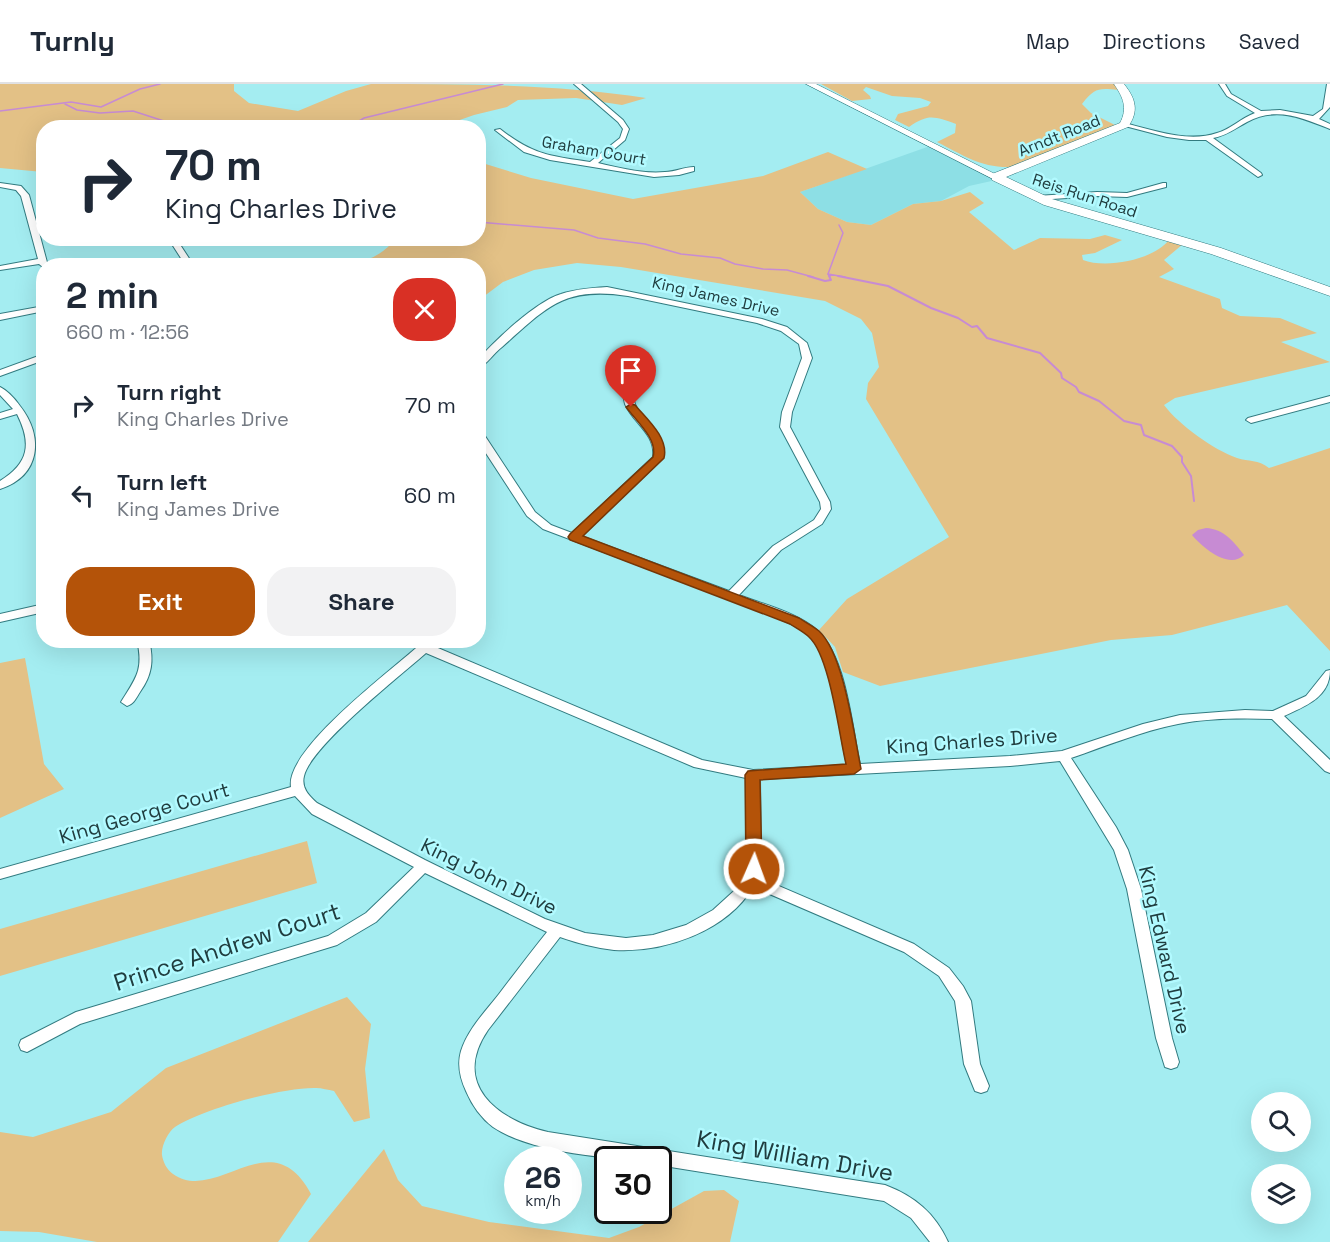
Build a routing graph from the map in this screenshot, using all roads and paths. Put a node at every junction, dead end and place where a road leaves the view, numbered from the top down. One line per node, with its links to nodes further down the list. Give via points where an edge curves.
1 (577, 84): 12 (street, via 626,129 622,139)
2 (810, 84): 15 (street, Reis Run Road)
3 (1119, 84): 8 (main road, Arndt Road, via 1131,105)
4 (1222, 84): 6 (street, via 1229,95)
5 (1330, 84): 7 (street, via 1328,108)
6 (1259, 114): 7 (street); 11 (street, via 1230,131)
7 (1314, 119): 9 (street)
8 (1124, 125): 11 (street); 15 (main road, Arndt Road)
9 (1330, 127)
10 (498, 130): 12 (street, Graham Court, via 536,154)
11 (1208, 138): 14 (street)
12 (592, 164): 13 (street, Graham Court, via 665,174)
13 (691, 169)
14 (1258, 175)
15 (996, 177): 18 (main road, Reis Run Road)
16 (0, 185): 19 (street, via 18,188 25,195)
17 (1163, 185): 18 (street, via 1133,195)
18 (1037, 198): 22 (main road, Reis Run Road, via 1251,262)
19 (36, 237)
20 (36, 265): 21 (street)
21 (0, 268)
22 (1330, 292)
23 (36, 309): 24 (street)
24 (0, 316)
25 (486, 357): 39 (street, King James Drive, via 543,306 562,296 594,290 628,293 759,321 784,329 798,339 806,348 807,358 785,427 826,509 818,522 777,548)
26 (36, 360): 27 (street)
27 (0, 373)
28 (630, 375): 38 (street, via 629,401 657,440 658,458)
29 (0, 390): 31 (street)
30 (1330, 399): 33 (street)
31 (18, 411): 32 (street); 37 (street, via 31,430 30,452 21,472)
32 (0, 416)
33 (1251, 420)
34 (486, 444): 35 (street)
35 (493, 454): 36 (street); 38 (street, via 531,514 547,527)
36 (486, 456)
37 (0, 486)
38 (574, 537): 39 (street)
39 (732, 595): 49 (street, via 815,634 832,669)
40 (36, 610): 41 (street)
41 (0, 618)
42 (145, 648): 45 (street, via 147,670)
43 (424, 648): 50 (street, King Charles Drive, via 699,764); 51 (street, via 307,757 297,775)
44 (1330, 674): 46 (street, King Charles Drive, via 1310,699)
45 (127, 702)
46 (1275, 715): 47 (street, King Charles Drive, via 1173,720); 48 (street)
47 (1063, 756): 49 (street, King Charles Drive); 57 (street, King Edward Drive, via 1111,831 1127,866)
48 (1330, 768)
49 (854, 769): 50 (street, King Charles Drive)
50 (753, 775): 54 (street, via 755,857)
51 (298, 790): 52 (street, King John Drive, via 317,810); 53 (street, King George Court)
52 (423, 866): 55 (street, King John Drive); 56 (street, Prince Andrew Court, via 376,915 332,941 76,1019)
53 (0, 874)
54 (751, 880): 55 (street, King John Drive, via 714,918 677,935 614,944); 58 (street, via 909,948 944,972 963,1001 972,1064)
55 (556, 932): 59 (street, King William Drive, via 481,1028 468,1055 468,1079 474,1092 484,1109 499,1122 517,1132 548,1140 885,1193 923,1216)
56 (27, 1045)
57 (1171, 1062)
58 (981, 1086)
59 (939, 1242)

